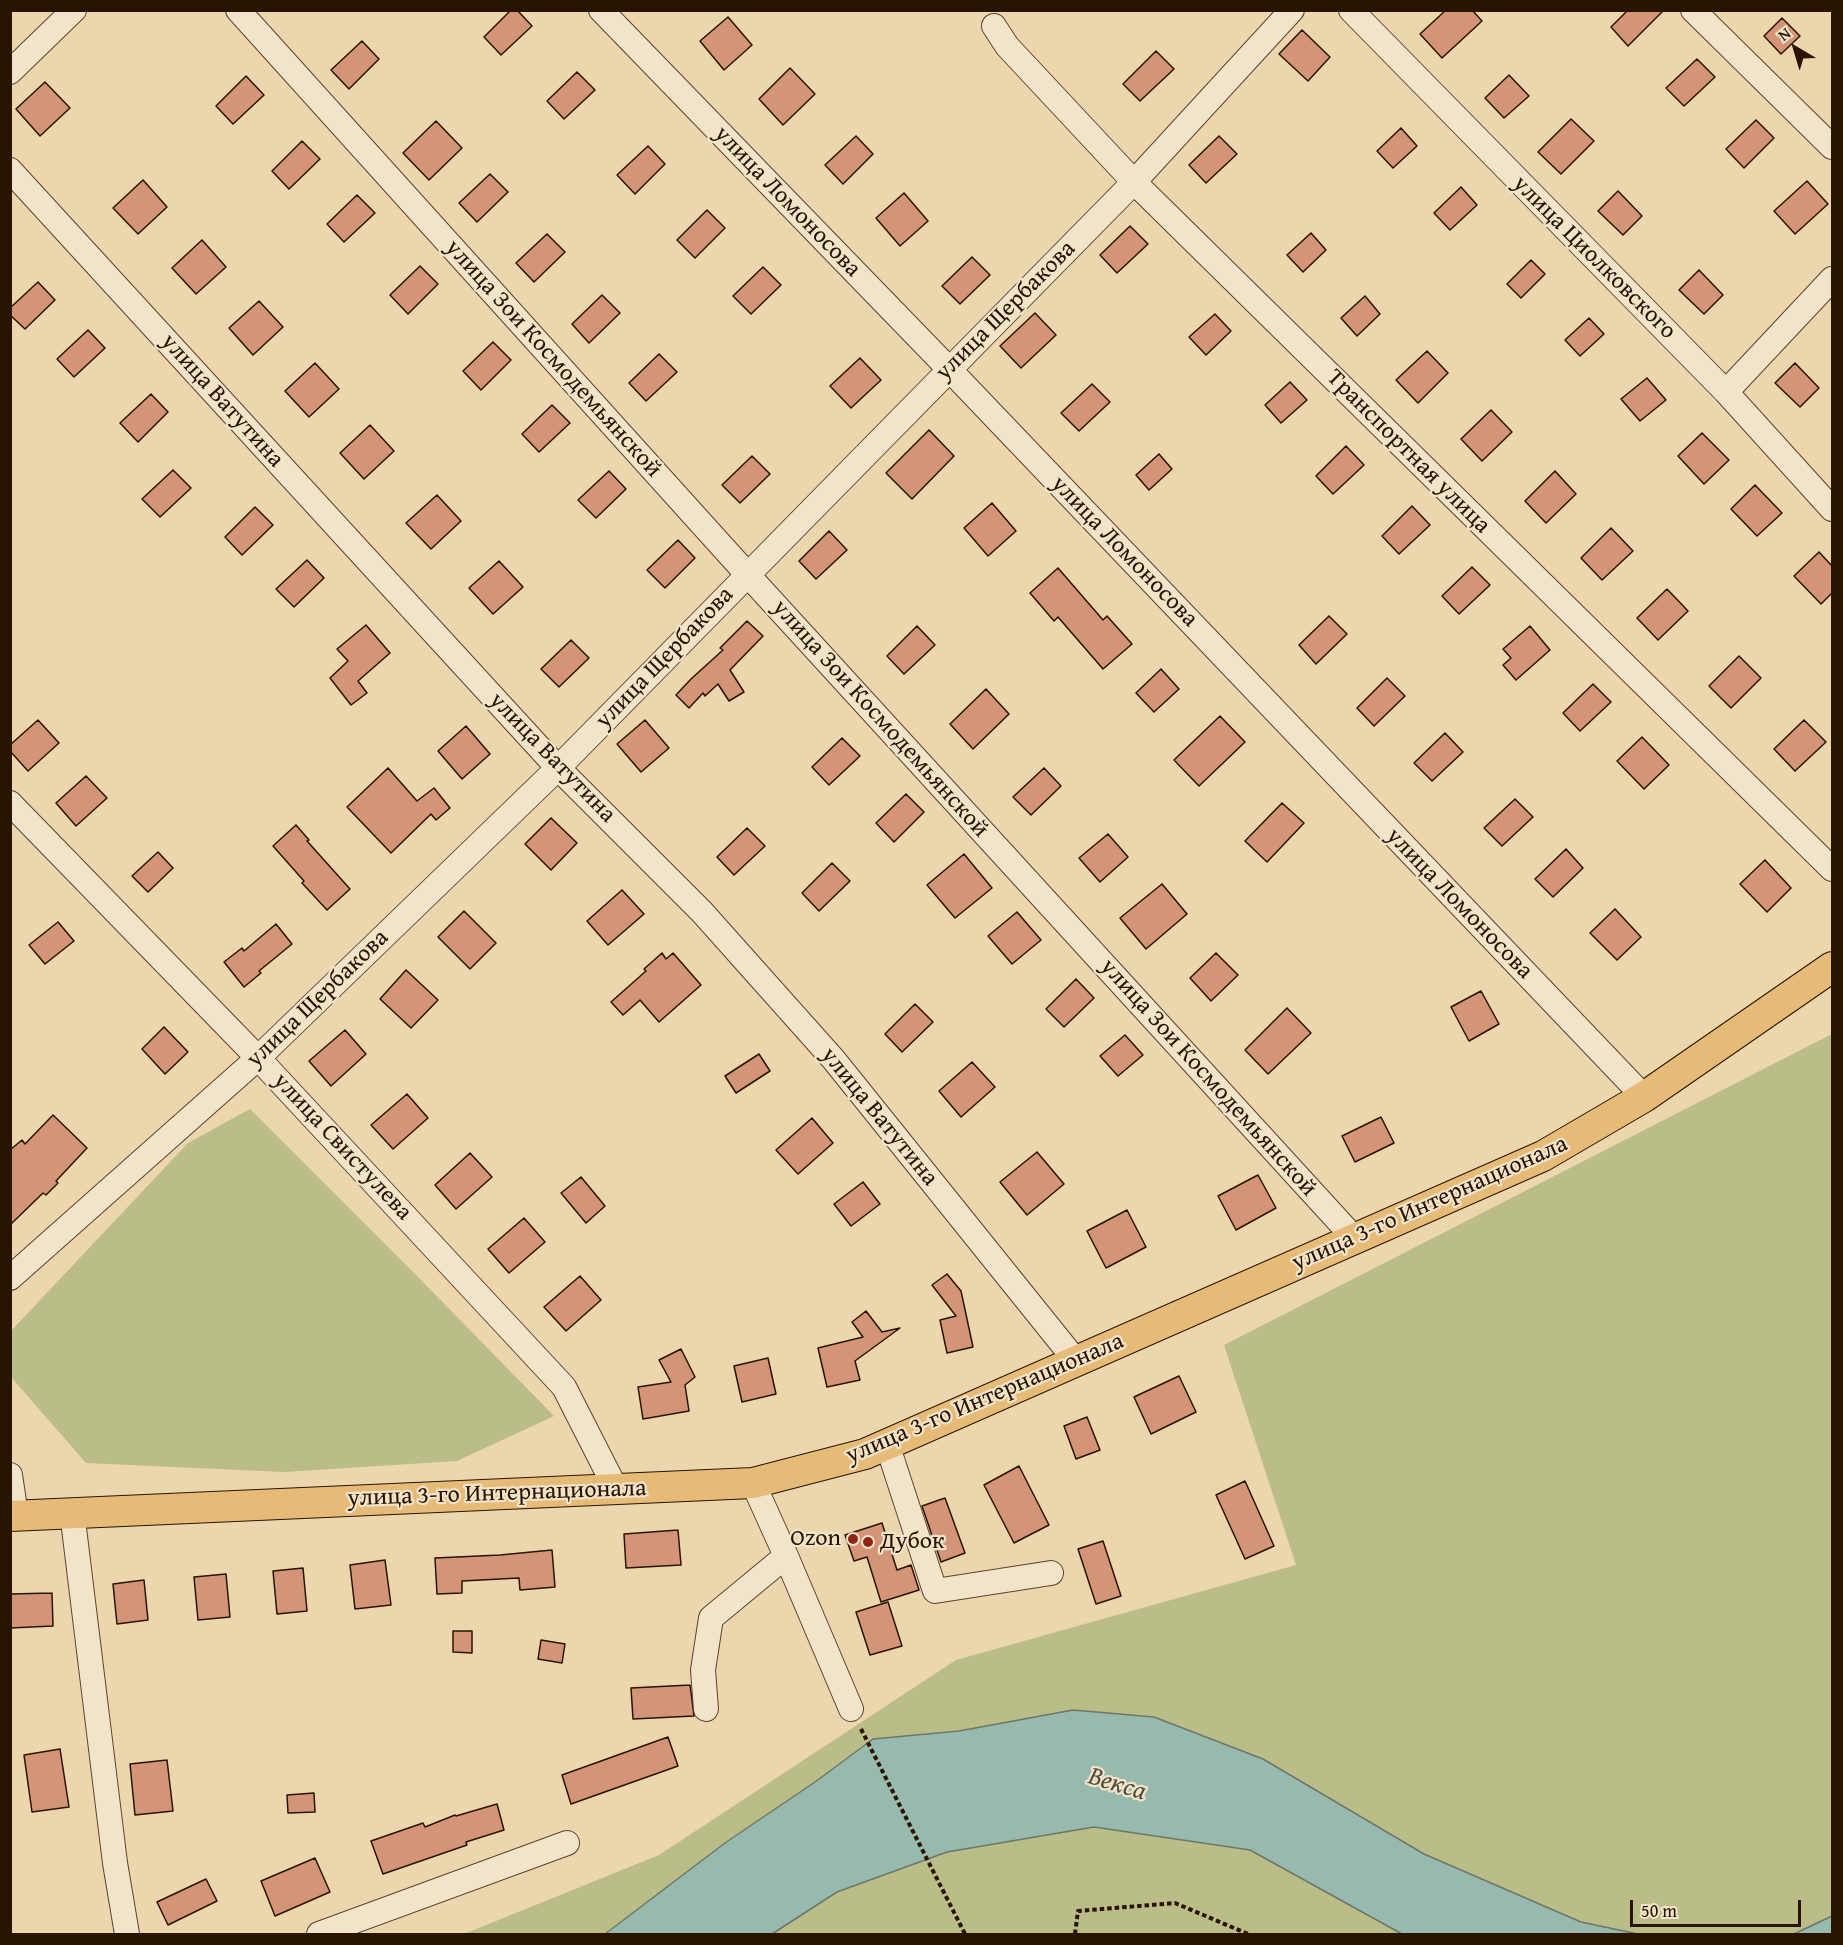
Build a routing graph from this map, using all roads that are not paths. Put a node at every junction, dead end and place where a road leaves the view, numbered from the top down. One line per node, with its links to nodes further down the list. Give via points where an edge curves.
1 (74, 10): 8 (street)
2 (237, 10): 16 (street, улица Зои Космодемьянской)
3 (601, 10): 13 (street, улица Ломоносова)
4 (1292, 10): 11 (street, улица Щербакова)
5 (1351, 10): 14 (street, улица Циолковского)
6 (1693, 10): 9 (street)
7 (994, 26): 11 (street, Транспортная улица, via 1007,46)
8 (10, 72)
9 (1833, 147)
10 (10, 170): 17 (street, улица Ватутина)
11 (1134, 182): 13 (street, улица Щербакова); 19 (street, Транспортная улица)
12 (1833, 279): 14 (street)
13 (949, 369): 16 (street, улица Щербакова); 22 (street, улица Ломоносова)
14 (1726, 392): 15 (street, улица Циолковского)
15 (1833, 508)
16 (747, 574): 17 (street, улица Щербакова); 23 (street, улица Зои Космодемьянской)
17 (558, 768): 21 (street, улица Щербакова); 25 (street, улица Ватутина, via 702,912 834,1060)
18 (10, 803): 21 (street, улица Свистулева)
19 (1833, 869)
20 (1833, 967): 22 (main road, улица 3-го Интернационала)
21 (258, 1058): 24 (street, улица Щербакова); 29 (street, улица Свистулева, via 564,1387)
22 (1644, 1097): 23 (main road, улица 3-го Интернационала, via 1543,1156)
23 (1355, 1239): 25 (main road, улица 3-го Интернационала)
24 (10, 1278)
25 (1076, 1361): 26 (main road, улица 3-го Интернационала)
26 (886, 1444): 28 (main road, улица 3-го Интернационала, via 865,1454); 33 (street, via 935,1591)
27 (10, 1475): 31 (street)
28 (753, 1483): 29 (main road, улица 3-го Интернационала); 32 (street)
29 (616, 1489): 30 (main road, улица 3-го Интернационала)
30 (72, 1512): 31 (main road, улица 3-го Интернационала); 37 (street)
31 (13, 1515)
32 (786, 1556): 34 (street, via 711,1617 703,1670); 35 (street)
33 (1051, 1573)
34 (706, 1709)
35 (851, 1709)
36 (567, 1842): 38 (street)
37 (127, 1935)
38 (320, 1935)

